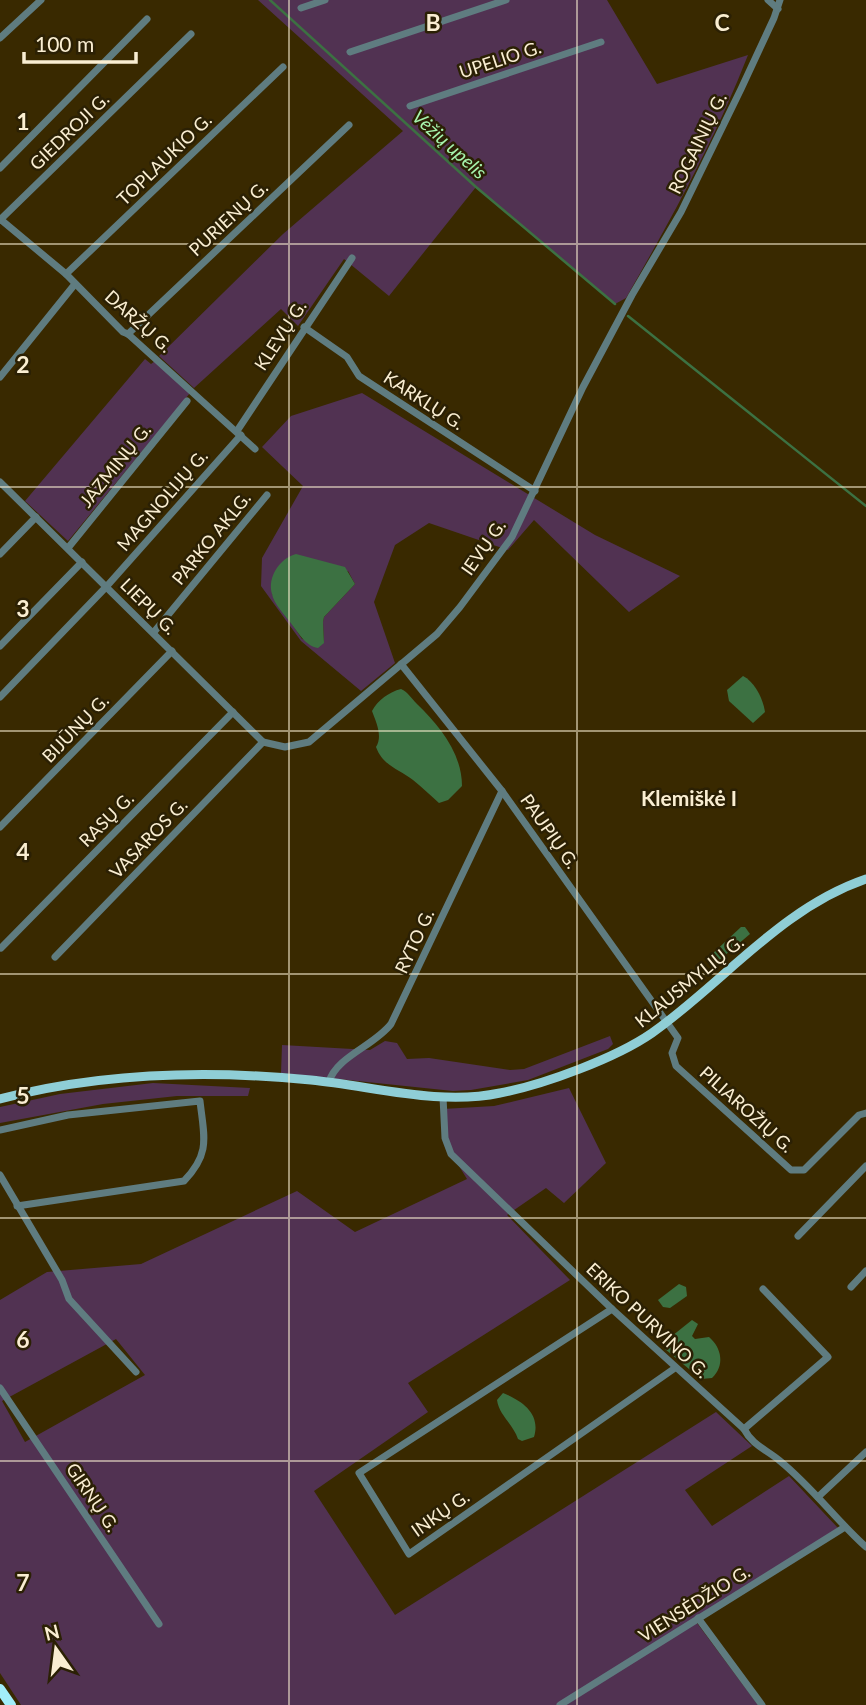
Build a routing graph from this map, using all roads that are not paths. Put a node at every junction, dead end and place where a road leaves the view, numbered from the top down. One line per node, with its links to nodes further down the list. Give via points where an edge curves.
1 (41, 0): 10 (street)
2 (325, 0): 6 (street)
3 (506, 0): 12 (street)
4 (768, 0): 7 (street)
5 (780, 0): 7 (street, ROGAINIŲ G.)
6 (301, 8)
7 (778, 9): 21 (street, ROGAINIŲ G., via 681,212)
8 (147, 19): 16 (street)
9 (191, 34): 17 (street, GIEDROJI G.)
10 (0, 38)
11 (601, 42): 14 (street, UPELIO G.)
12 (350, 52)
13 (283, 67): 19 (street, TOPLAUKIO G.)
14 (410, 106)
15 (349, 125): 23 (street, PURIENŲ G.)
16 (0, 167)
17 (0, 220): 19 (street, DARŽŲ G.)
18 (352, 258): 22 (street, KLEVŲ G.)
19 (66, 274): 20 (street, DARŽŲ G.)
20 (75, 284): 23 (street, DARŽŲ G.); 24 (street)
21 (632, 295): 29 (street, IEVŲ G.)
22 (304, 327): 26 (street, KLEVŲ G.); 29 (street, KARKLŲ G., via 347,357 359,376)
23 (128, 334): 26 (street, DARŽŲ G.)
24 (0, 376)
25 (187, 401): 32 (street, JAZMINŲ G.)
26 (239, 433): 27 (street, DARŽŲ G.); 35 (street, MAGNOLIJŲ G.)
27 (255, 449)
28 (0, 482): 31 (street, LIEPŲ G.)
29 (535, 491): 39 (street, IEVŲ G., via 512,537 460,607)
30 (267, 495): 36 (street, PARKO AKLG.)
31 (36, 517): 32 (street, LIEPŲ G.); 33 (street)
32 (68, 548): 34 (street, LIEPŲ G.)
33 (0, 554)
34 (82, 562): 35 (street, LIEPŲ G.); 37 (street)
35 (107, 586): 36 (street, LIEPŲ G.); 40 (street, MAGNOLIJŲ G.)
36 (154, 632): 38 (street, LIEPŲ G.)
37 (0, 646)
38 (172, 651): 41 (street, LIEPŲ G.); 44 (street, BIJŪNŲ G.)
39 (401, 664): 42 (street, IEVŲ G., via 309,742 292,747); 43 (street, PAUPIŲ G.)
40 (0, 697)
41 (233, 712): 42 (street, LIEPŲ G.); 46 (street, RASŲ G.)
42 (263, 742): 47 (street, VASAROS G.)
43 (502, 791): 48 (street, PAUPIŲ G.); 49 (street, RYTO G., via 391,1024 336,1068)
44 (0, 827)
45 (866, 879): 48 (main road, KLAUSMYLIŲ G., via 813,903)
46 (1, 948)
47 (55, 957)
48 (666, 1022): 50 (main road, KLAUSMYLIŲ G., via 625,1049 531,1085 484,1096); 52 (street, PILIAROŽIŲ G., via 678,1038 672,1053 676,1066 791,1170 804,1170)
49 (329, 1082): 50 (main road, KLAUSMYLIŲ G.); 51 (main road, KLAUSMYLIŲ G., via 230,1076 134,1078)
50 (443, 1097): 61 (street, ERIKO PURVINO G., via 445,1138 451,1154)
51 (0, 1099)
52 (866, 1113)
53 (0, 1130): 56 (street, via 68,1115 200,1101 205,1142 199,1166 184,1181)
54 (866, 1166): 57 (street)
55 (0, 1175): 56 (street)
56 (17, 1206): 63 (street, via 69,1299)
57 (798, 1236)
58 (866, 1271): 59 (street)
59 (850, 1287)
60 (763, 1289): 65 (street, via 828,1357)
61 (612, 1309): 62 (street, ERIKO PURVINO G.); 62 (street, INKŲ G., via 359,1473 410,1554)
62 (675, 1368): 65 (street, ERIKO PURVINO G.)
63 (136, 1373)
64 (0, 1388): 71 (street, GIRNŲ G.)
65 (744, 1429): 67 (street, ERIKO PURVINO G., via 755,1446 779,1460)
66 (866, 1452): 67 (street)
67 (818, 1497): 68 (street, ERIKO PURVINO G.)
68 (845, 1528): 69 (street, ERIKO PURVINO G.); 70 (street, VIENSĖDŽIO G.)
69 (866, 1547)
70 (698, 1618): 74 (street, VIENSĖDŽIO G.); 75 (street)
71 (159, 1624)
72 (0, 1689): 73 (highway)
73 (11, 1705)
74 (560, 1705)
75 (762, 1705)

